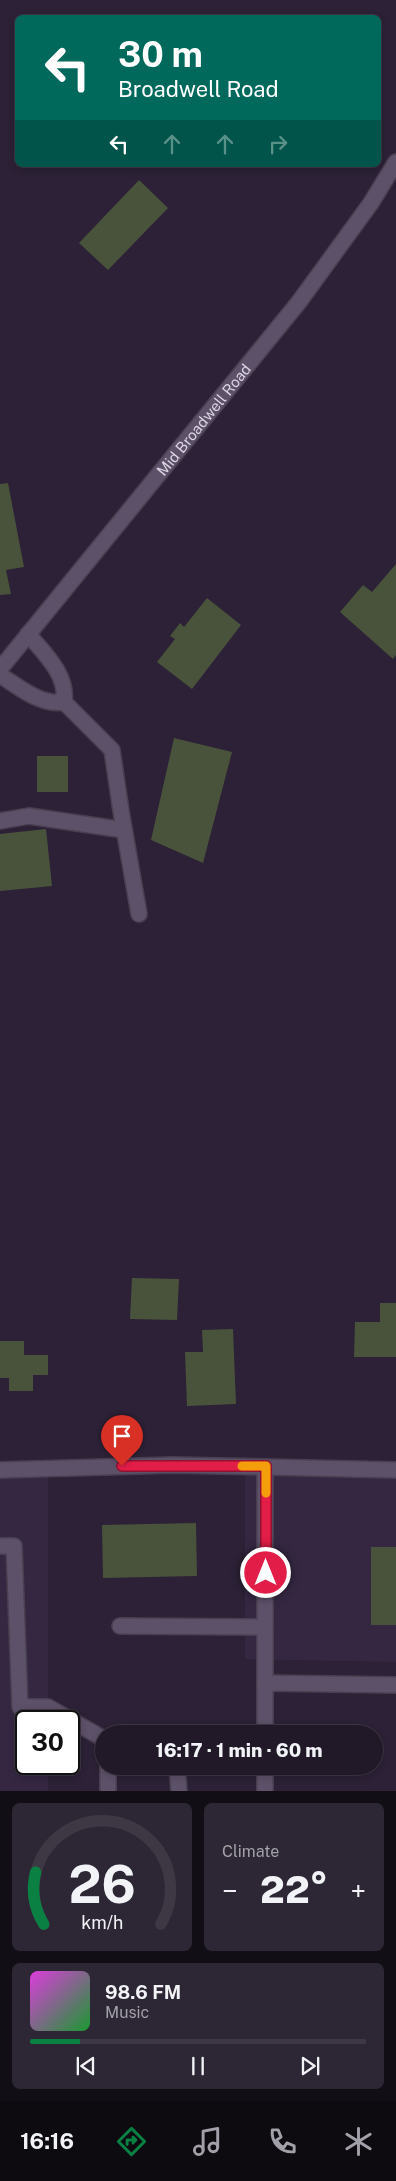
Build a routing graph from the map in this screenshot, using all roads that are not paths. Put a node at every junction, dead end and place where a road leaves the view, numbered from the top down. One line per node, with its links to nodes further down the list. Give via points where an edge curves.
1 (396, 162): 2 (street, Mid Broadwell Road, via 371,203 299,302)
2 (28, 634): 3 (street, Mid Broadwell Road); 5 (street, via 59,674)
3 (0, 669)
4 (0, 675): 5 (street, via 33,696 56,703)
5 (64, 702): 7 (street, via 112,750)
6 (0, 821): 7 (street, via 29,816)
7 (124, 830): 8 (street)
8 (139, 914)
9 (266, 1466): 10 (street, via 164,1465); 11 (street); 14 (street)
10 (0, 1470)
11 (396, 1470)
12 (7, 1546): 18 (street, via 20,1707 48,1707)
13 (120, 1626): 14 (street)
14 (266, 1627): 15 (street)
15 (265, 1683): 16 (street); 17 (street)
16 (396, 1685)
17 (265, 1725)
18 (95, 1733)
19 (108, 1775): 22 (street)
20 (177, 1775): 23 (street)
21 (265, 1775): 24 (street)
22 (108, 1791)
23 (178, 1791)
24 (265, 1791)

